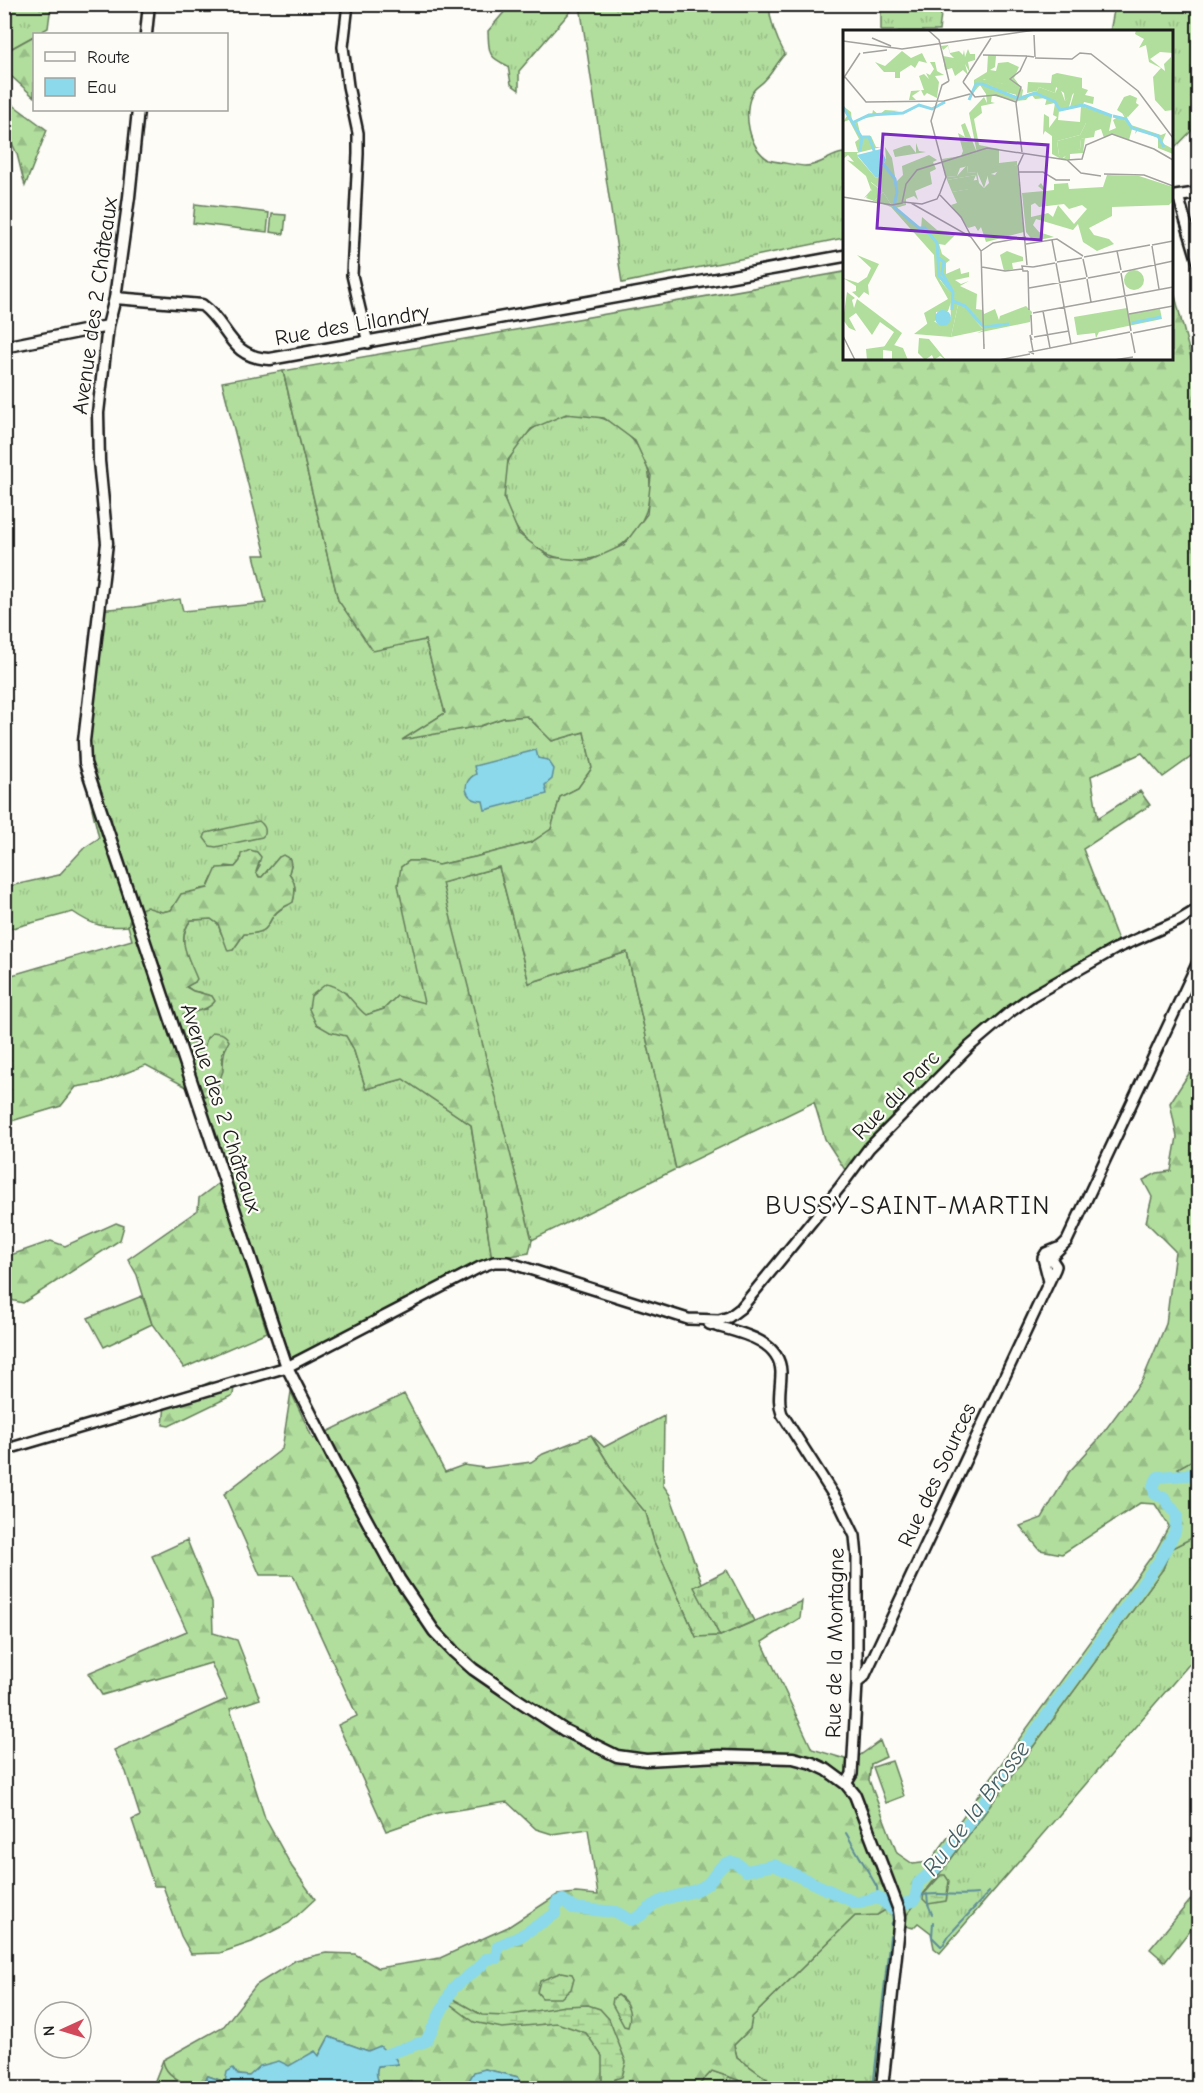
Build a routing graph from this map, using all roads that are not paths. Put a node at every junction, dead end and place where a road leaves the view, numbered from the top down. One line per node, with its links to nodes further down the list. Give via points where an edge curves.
1 (149, 4): 3 (main road)
2 (348, 4): 11 (street, via 343,47 358,133 352,275)
3 (146, 33)
4 (138, 111): 9 (main road, Avenue des 2 Châteaux)
5 (1198, 193): 6 (main road)
6 (1175, 197): 8 (street)
7 (843, 256): 11 (main road, Rue des Lilandry)
8 (1198, 262)
9 (115, 298): 10 (main road, Avenue des 2 Châteaux); 11 (main road, Rue des Lilandry, via 202,305 212,312 234,345 258,359)
10 (108, 326): 12 (main road); 16 (main road, Avenue des 2 Châteaux, via 98,413 107,543 84,741 85,763)
11 (368, 343)
12 (4, 347)
13 (1198, 909): 15 (street, Rue du Parc, via 1115,949 1032,996 970,1046 869,1148 741,1308 724,1319)
14 (1198, 962): 18 (street, Rue des Sources, via 1067,1241 1053,1256 1056,1266 864,1677)
15 (701, 1321): 16 (street, via 507,1262 494,1263); 18 (street, Rue de la Montagne, via 748,1336 775,1352 781,1368 782,1414 852,1528 857,1544)
16 (287, 1366): 17 (street); 19 (main road, Avenue des 2 Châteaux, via 399,1579 434,1631 474,1669 564,1730 617,1756 646,1760 719,1756 793,1758 826,1770)
17 (4, 1450)
18 (857, 1683): 19 (street, Rue de la Montagne, via 852,1774)
19 (846, 1785): 20 (main road, via 855,1795 899,1910)
20 (882, 2088)

